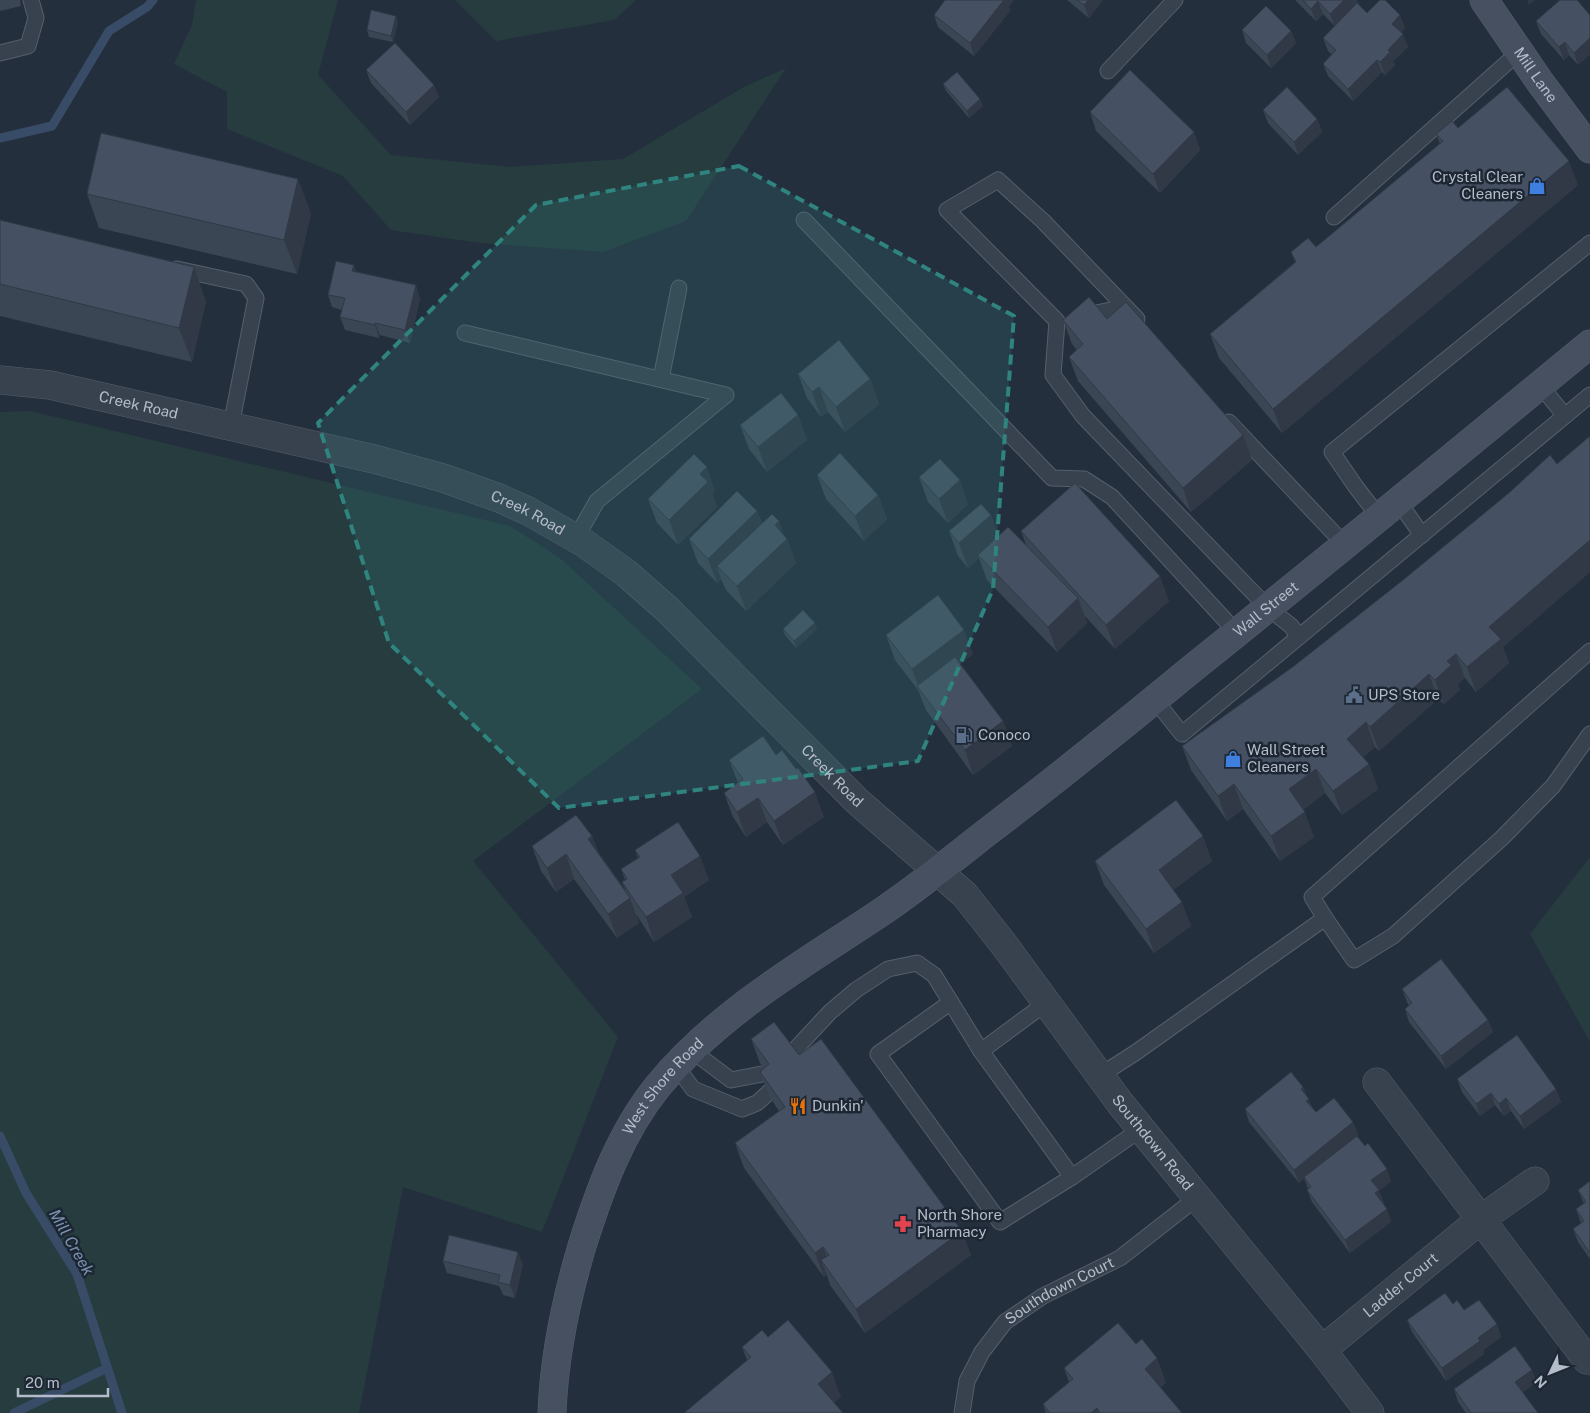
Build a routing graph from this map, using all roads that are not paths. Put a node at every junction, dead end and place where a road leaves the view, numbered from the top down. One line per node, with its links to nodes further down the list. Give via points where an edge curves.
1 (31, 0): 5 (lane, via 36,18 28,46)
2 (1175, 0): 6 (lane)
3 (1484, 0): 4 (street, Mill Lane)
4 (1519, 52): 7 (street, Mill Lane); 8 (lane)
5 (0, 53)
6 (1108, 71)
7 (1590, 149)
8 (1334, 216)
9 (804, 220): 30 (lane, via 1052,478 1084,479 1112,497)
10 (1590, 243): 25 (lane, via 1332,452 1356,487)
11 (161, 266): 24 (lane, via 246,284 256,298)
12 (679, 288): 18 (lane)
13 (1125, 307): 14 (lane); 14 (lane, via 1043,221 998,180 947,210); 15 (lane)
14 (1057, 321): 29 (lane, via 1053,375 1083,416)
15 (1148, 331)
16 (465, 333): 18 (lane)
17 (1590, 344): 20 (street, Wall Street)
18 (662, 379): 27 (lane, via 726,395 597,501)
19 (0, 380): 24 (street, Creek Road, via 50,385)
20 (1540, 386): 23 (lane); 25 (street, Wall Street)
21 (1590, 395): 23 (lane)
22 (1217, 408): 28 (lane)
23 (1565, 416): 26 (lane)
24 (231, 426): 27 (street, Creek Road, via 443,478 528,511)
25 (1389, 509): 26 (lane); 28 (street, Wall Street)
26 (1422, 535): 31 (lane)
27 (576, 538): 35 (street, Creek Road, via 654,598 857,801)
28 (1345, 545): 29 (street, Wall Street)
29 (1268, 608): 30 (street, Wall Street); 31 (lane, via 1291,626)
30 (1237, 633): 33 (street, Wall Street)
31 (1299, 637): 33 (lane, via 1182,734)
32 (1590, 651): 36 (lane, via 1312,897)
33 (1154, 700): 35 (street, Wall Street)
34 (1590, 734): 36 (lane, via 1553,786 1502,838 1393,936 1354,960)
35 (938, 870): 38 (street, Southdown Road, via 981,914); 43 (street, West Shore Road, via 746,1002)
36 (1325, 918): 45 (lane)
37 (951, 1002): 39 (lane, via 934,975 918,963 888,969); 41 (lane); 49 (lane, via 878,1054 1000,1222)
38 (1046, 1004): 41 (lane); 45 (street, Southdown Road)
39 (830, 1012): 40 (lane); 42 (lane)
40 (819, 1043)
41 (982, 1051): 49 (lane)
42 (790, 1055)
43 (684, 1058): 44 (lane, via 731,1080); 47 (lane, via 693,1089 742,1109 757,1103); 55 (street, West Shore Road, via 642,1108 614,1155 600,1188 565,1313 556,1357)
44 (767, 1073)
45 (1099, 1076): 48 (street, Southdown Road)
46 (1377, 1082): 52 (street)
47 (776, 1086)
48 (1141, 1129): 49 (lane); 51 (street, Southdown Road)
49 (1072, 1177)
50 (1535, 1182): 52 (street, Ladder Court)
51 (1198, 1197): 53 (street, Southdown Road); 56 (lane, Southdown Court, via 1120,1258 1043,1296 1005,1322 982,1352 967,1380)
52 (1481, 1219): 53 (street, Ladder Court); 54 (street)
53 (1322, 1350): 57 (street, Southdown Road)
54 (1587, 1360)
55 (552, 1413)
56 (962, 1413)
57 (1370, 1413)

